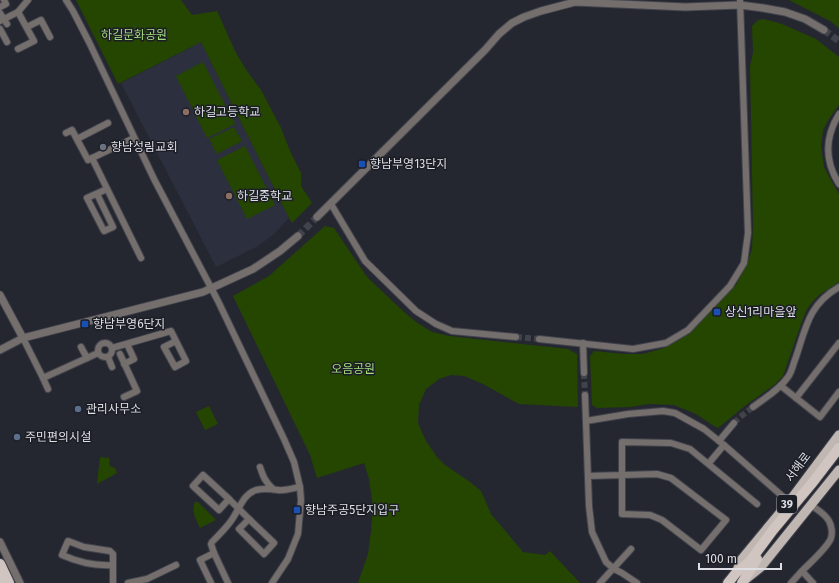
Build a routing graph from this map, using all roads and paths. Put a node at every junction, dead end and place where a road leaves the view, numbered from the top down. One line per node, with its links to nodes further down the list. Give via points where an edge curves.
1 (4, 0): 7 (street, via 6,4)
2 (28, 0): 8 (street)
3 (66, 0): 19 (street, via 89,42)
4 (575, 1): 6 (street); 26 (street, via 524,17 512,24)
5 (740, 3): 6 (street); 12 (street, via 785,12 805,19); 39 (street, via 748,234 744,263 730,286 688,330 666,343 633,349)
6 (685, 4)
7 (0, 7)
8 (18, 12): 9 (street); 10 (street)
9 (3, 19)
10 (27, 27): 13 (street, via 43,19); 15 (street, via 34,41)
11 (0, 30): 14 (street)
12 (824, 30)
13 (50, 37)
14 (7, 42)
15 (18, 49)
16 (839, 114): 22 (street, via 832,128 828,147 828,157)
17 (108, 124): 20 (street)
18 (66, 133): 20 (street, via 72,130)
19 (134, 138): 21 (street); 33 (street)
20 (77, 139): 21 (street, via 88,160)
21 (92, 158): 24 (street)
22 (837, 172): 23 (street)
23 (839, 184)
24 (107, 188): 25 (street); 28 (street)
25 (97, 194): 25 (street, via 88,198 104,231 113,227)
26 (331, 204): 27 (street); 35 (street, via 365,261 416,310 436,324 452,331)
27 (317, 217)
28 (129, 234): 30 (street); 31 (street)
29 (298, 236): 33 (street, via 253,269)
30 (123, 237)
31 (141, 258)
32 (839, 287): 53 (street, via 827,294 814,309 789,376)
33 (211, 289): 36 (street); 71 (street, via 284,439 294,462)
34 (0, 295): 36 (street)
35 (516, 337)
36 (23, 338): 44 (street); 52 (street)
37 (539, 339): 39 (street)
38 (176, 341): 41 (street, via 171,332)
39 (583, 343): 51 (street)
40 (839, 343): 58 (street)
41 (127, 344): 43 (street); 49 (street, via 134,359)
42 (81, 347): 48 (street)
43 (112, 348): 45 (street, via 109,344 102,344 98,347); 47 (street, via 112,354)
44 (0, 350)
45 (98, 353): 47 (street, via 100,356); 48 (street)
46 (120, 354): 49 (street)
47 (108, 357): 50 (street)
48 (87, 358): 52 (street)
49 (124, 364): 57 (street, via 137,391)
50 (112, 367)
51 (584, 373)
52 (43, 378): 54 (street)
53 (781, 386): 58 (street); 59 (street)
54 (48, 388)
55 (839, 392): 58 (street, via 820,417)
56 (585, 395): 60 (street)
57 (124, 397)
58 (796, 398)
59 (753, 407)
60 (586, 421): 63 (street, via 663,411 675,413 704,428); 70 (street)
61 (734, 423): 63 (street)
62 (839, 435): 74 (main road, 서해로 / 39)
63 (722, 443): 66 (street); 74 (street)
64 (839, 448): 87 (highway, 서해로 / 39, via 750,561)
65 (839, 454): 89 (highway, 서해로 / 39, via 756,560)
66 (709, 463): 69 (street, via 690,449 672,442 622,442); 75 (street)
67 (260, 467): 72 (street)
68 (839, 470): 76 (main road, 서해로 / 39)
69 (622, 475): 69 (street, via 657,474 671,478 726,520 701,550 662,520 650,515 622,514); 70 (street)
70 (588, 476): 85 (street, via 592,532 606,562)
71 (300, 487): 72 (street); 96 (street, via 298,534 288,558)
72 (272, 489): 77 (street, via 252,491 242,501)
73 (229, 499): 73 (street, via 219,510 192,486 203,475); 77 (street)
74 (789, 502): 87 (main road, 서해로 / 39, via 741,560)
75 (757, 504)
76 (811, 505): 86 (street, via 830,522 832,537); 89 (main road, 서해로 / 39, via 761,567)
77 (239, 509): 78 (street); 81 (street, via 212,542)
78 (249, 519): 78 (street, via 239,529 264,554 274,543)
79 (0, 542): 91 (street)
80 (631, 549): 85 (street)
81 (214, 553): 94 (street, via 200,560); 95 (street)
82 (0, 564): 90 (highway)
83 (112, 565): 83 (street, via 113,554 110,551 84,547 68,541 59,555 97,565); 92 (street)
84 (176, 565): 88 (street)
85 (614, 569): 97 (street); 98 (street)
86 (802, 571): 100 (street); 101 (street)
87 (736, 573): 99 (highway, 서해로 / 39)
88 (148, 581): 93 (street)
89 (743, 582)
90 (9, 583)
91 (20, 583)
92 (113, 583)
93 (130, 583)
94 (212, 583)
95 (228, 583)
96 (272, 583)
97 (600, 583)
98 (637, 583)
99 (728, 583)
100 (791, 583)
101 (814, 583)

